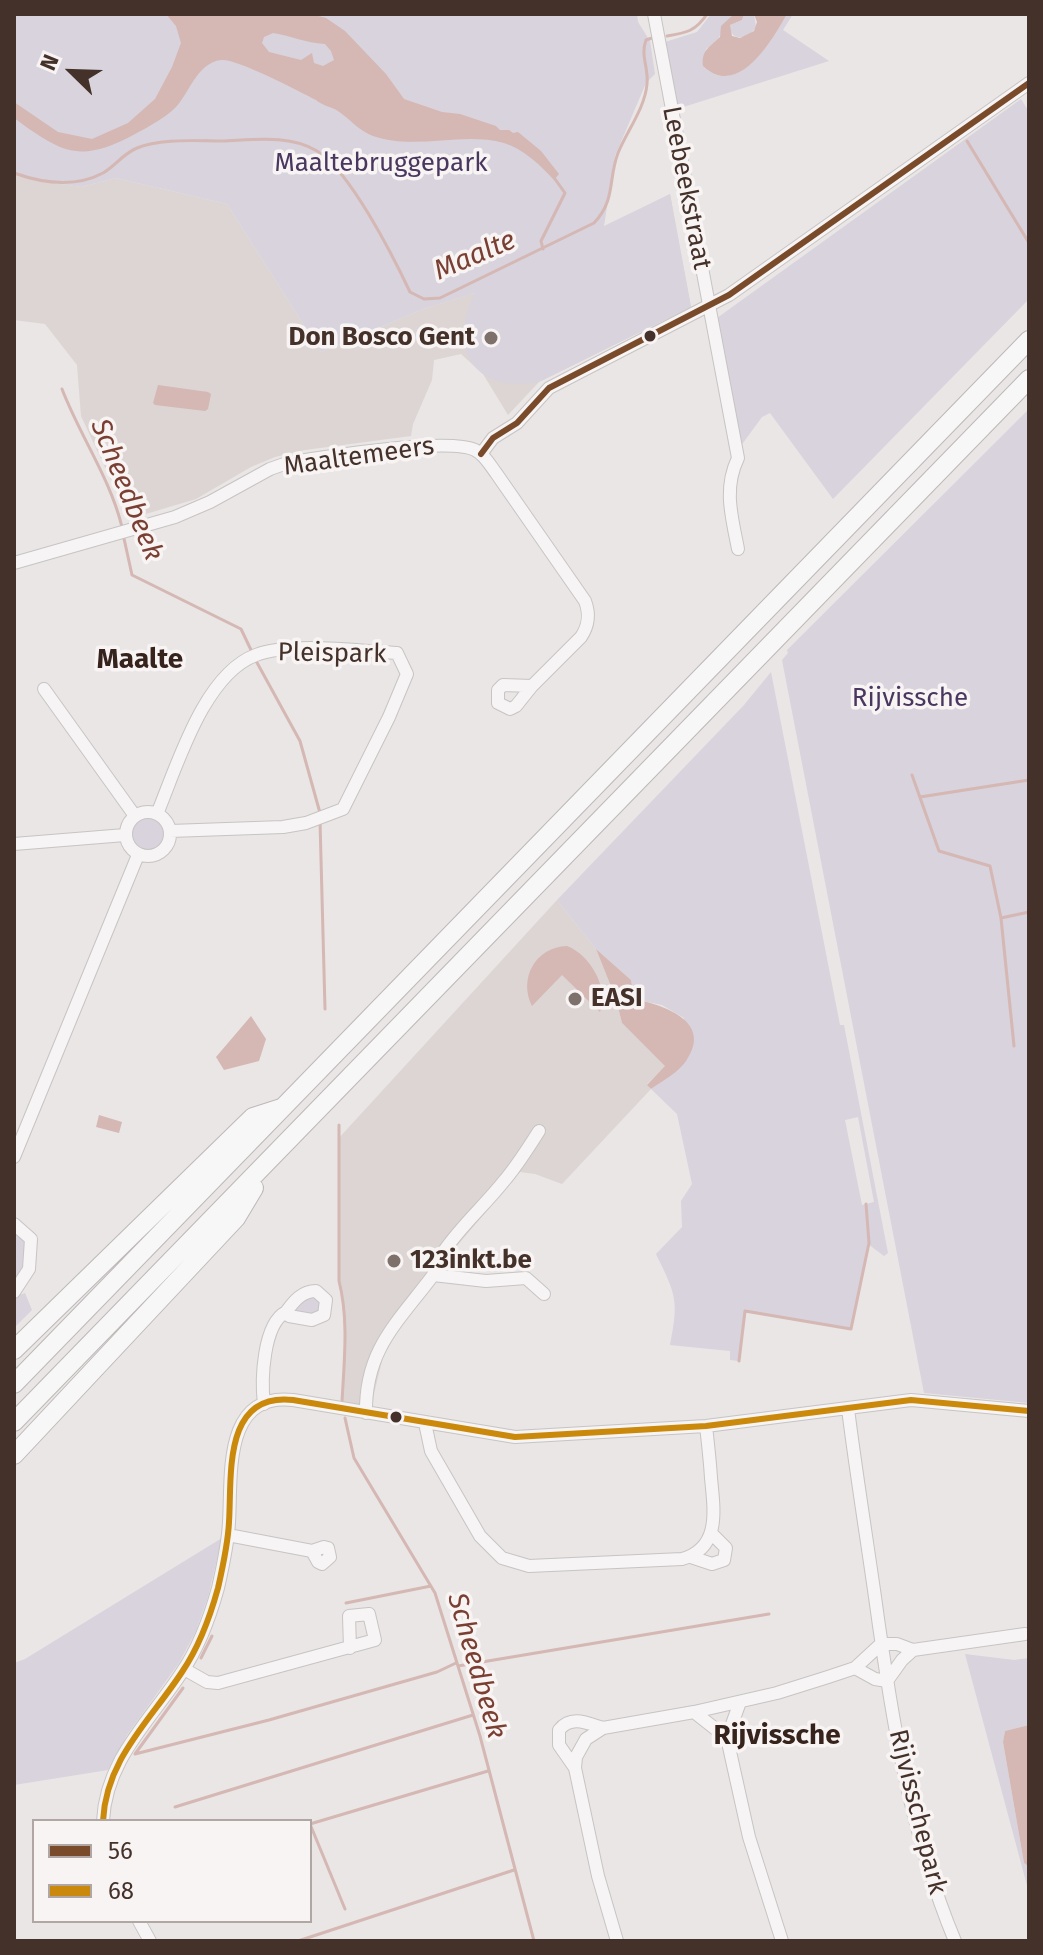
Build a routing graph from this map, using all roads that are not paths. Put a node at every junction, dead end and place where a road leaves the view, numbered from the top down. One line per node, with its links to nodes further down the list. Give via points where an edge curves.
1 (654, 14): 3 (street, Leebeekstraat)
2 (1029, 83): 3 (street)
3 (709, 307): 6 (street, via 549,388); 7 (street, Leebeekstraat, via 738,458 728,489)
4 (1029, 340): 17 (highway)
5 (1029, 379): 20 (highway)
6 (481, 454): 8 (street, Maaltemeers, via 459,445 440,445 287,463 175,517); 9 (street, via 588,610 581,637)
7 (738, 549)
8 (14, 563)
9 (532, 686)
10 (44, 689): 12 (street)
11 (157, 814): 12 (street); 13 (street); 13 (street, Pleispark, via 200,715 235,667 252,657 300,649 397,653 407,674 343,809 283,827)
12 (135, 816): 14 (street)
13 (170, 831): 16 (street, via 161,853)
14 (125, 835): 15 (street); 16 (street)
15 (14, 844)
16 (138, 855): 19 (street)
17 (284, 1107): 26 (highway, via 253,1117); 27 (highway)
18 (539, 1131): 22 (street, via 504,1182 445,1250)
19 (14, 1157)
20 (270, 1161): 32 (highway, via 236,1218); 33 (highway)
21 (14, 1224): 23 (street, via 31,1239 29,1269)
22 (433, 1275): 24 (street, via 486,1281 526,1278); 31 (street, via 396,1319 377,1354 365,1392)
23 (14, 1292)
24 (544, 1294)
25 (286, 1312): 28 (street, via 270,1328)
26 (14, 1350)
27 (14, 1384)
28 (264, 1404): 31 (street, via 283,1399); 39 (street, via 242,1425 233,1444)
29 (848, 1409): 30 (street, via 911,1400); 35 (street); 43 (street, Rijvisschepark)
30 (1029, 1411)
31 (366, 1413): 34 (street)
32 (48, 1420): 36 (highway); 37 (highway)
33 (14, 1422)
34 (425, 1423): 35 (street, via 515,1437); 41 (street, via 431,1451 480,1536 502,1558 529,1566)
35 (706, 1426): 38 (street)
36 (14, 1455)
37 (14, 1469)
38 (712, 1534): 41 (street); 41 (street, via 726,1548 724,1560 712,1564)
39 (228, 1535): 40 (street); 47 (street, via 209,1618)
40 (312, 1551)
41 (691, 1557)
42 (1025, 1634): 45 (street)
43 (881, 1644): 45 (street); 46 (street); 48 (street, Rijvisschepark)
44 (350, 1648): 47 (street, via 218,1683)
45 (913, 1650): 48 (street)
46 (855, 1668): 48 (street); 49 (street)
47 (184, 1669): 54 (street, via 119,1758)
48 (887, 1681): 59 (street, Rijvisschepark, via 907,1792 929,1875)
49 (740, 1702): 50 (street); 52 (street)
50 (694, 1712): 51 (street); 52 (street)
51 (603, 1728): 53 (street, via 586,1739); 53 (street, via 568,1721 559,1730 559,1745)
52 (727, 1738): 58 (street, via 749,1837)
53 (575, 1768): 57 (street)
54 (103, 1819)
55 (148, 1938): 56 (street)
56 (132, 1941)
57 (617, 1941)
58 (782, 1941)
59 (955, 1941)

